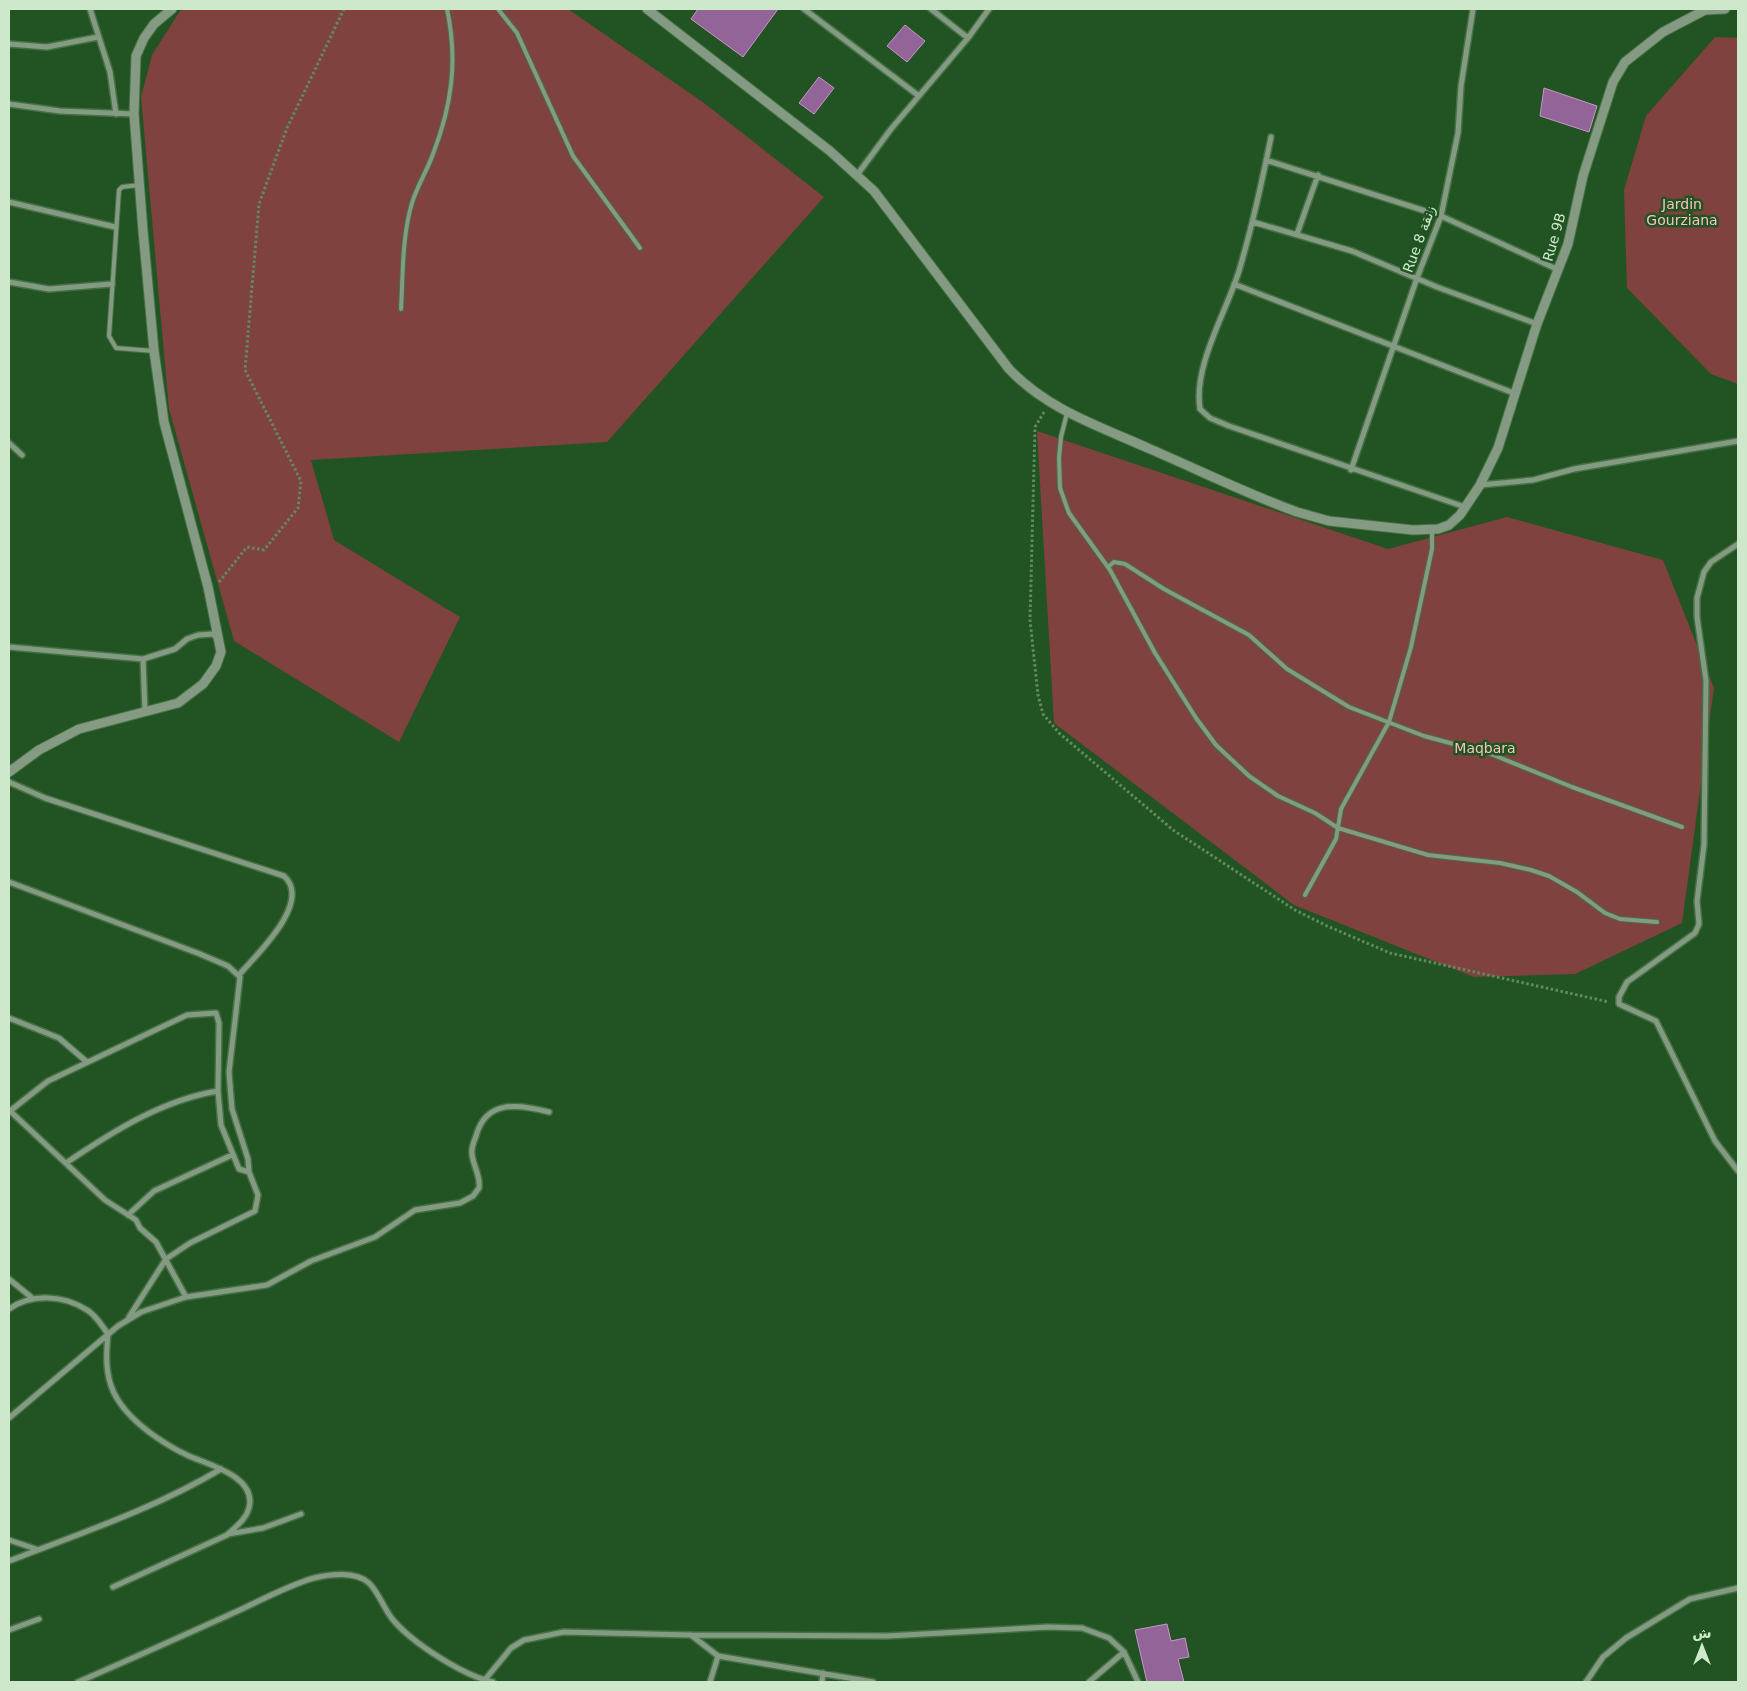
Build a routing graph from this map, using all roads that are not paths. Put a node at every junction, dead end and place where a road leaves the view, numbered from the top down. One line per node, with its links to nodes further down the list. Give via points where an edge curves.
1 (90, 9): 12 (street)
2 (172, 9): 18 (street, via 154,24 136,56)
3 (446, 9): 35 (lane, via 451,29 453,81 445,121 411,205)
4 (498, 9): 29 (lane, via 517,33 573,156)
5 (647, 9): 21 (street)
6 (804, 9): 15 (street)
7 (931, 9): 13 (street)
8 (989, 9): 13 (street)
9 (1473, 9): 25 (street, Rue 8 زنقة, via 1461,86 1458,133)
10 (1725, 9): 11 (street, Rue 9B)
11 (1701, 10): 30 (street, Rue 9B, via 1635,52 1612,82)
12 (98, 38): 14 (street, via 47,47); 17 (street, via 110,72)
13 (968, 38): 15 (street)
14 (9, 44)
15 (919, 96): 21 (street)
16 (9, 104): 17 (street)
17 (116, 114): 18 (street)
18 (134, 114): 23 (street)
19 (1271, 137): 20 (street)
20 (1266, 160): 22 (street); 26 (street)
21 (857, 175): 40 (street, via 889,210 1009,369 1049,403)
22 (1318, 175): 25 (street); 28 (street)
23 (140, 185): 27 (lane, via 122,186 118,190); 38 (street)
24 (9, 202): 27 (street)
25 (1441, 216): 30 (street); 31 (street, Rue 8 زنقة)
26 (1253, 222): 28 (street); 34 (street)
27 (115, 227): 33 (lane)
28 (1297, 234): 31 (street, via 1352,251)
29 (640, 248)
30 (1559, 270): 36 (street, Rue 9B)
31 (1416, 278): 36 (street); 37 (street, Rue 8 زنقة)
32 (9, 282): 33 (street, via 49,289)
33 (112, 284): 38 (lane, via 109,336 112,343 116,348)
34 (1234, 284): 37 (street); 44 (street, via 1199,383 1200,409 1210,418 1229,426)
35 (400, 309)
36 (1537, 324): 39 (street, Rue 9B)
37 (1394, 345): 39 (street); 44 (street, Rue 8 زنقة)
38 (154, 351): 50 (street, via 164,422)
39 (1516, 394): 45 (street, Rue 9B, via 1498,448)
40 (1067, 413): 47 (street, via 1297,512 1329,521); 49 (lane, via 1060,437 1060,488 1069,513)
41 (1738, 441): 45 (street, via 1574,469 1533,480)
42 (9, 443): 43 (street)
43 (22, 455)
44 (1351, 470): 46 (street)
45 (1480, 485): 46 (street, Rue 9B)
46 (1466, 508): 47 (street, Rue 9B, via 1454,522)
47 (1432, 530): 54 (lane, via 1432,549 1411,647)
48 (1738, 544): 70 (street, via 1711,562 1704,572 1696,598 1706,681 1704,845 1697,901 1699,924 1695,933 1627,982 1619,997 1619,1004 1656,1021 1715,1141)
49 (1108, 567): 54 (lane, via 1114,562 1126,564 1164,589 1249,635 1304,680 1349,707); 58 (lane, via 1155,653 1216,744 1264,787)
50 (220, 641): 52 (street, via 213,634 198,635 175,649); 53 (street, via 219,660 203,684 178,703)
51 (9, 647): 52 (street)
52 (143, 659): 53 (street)
53 (145, 712): 55 (street, via 79,729 39,750)
54 (1389, 722): 57 (lane, via 1424,736 1491,754); 58 (lane, via 1341,809)
55 (9, 772)
56 (9, 782): 62 (street, via 45,798 284,876 293,888 294,896 288,912)
57 (1682, 827)
58 (1338, 828): 60 (lane, via 1336,839); 61 (lane, via 1428,856 1500,863 1531,870 1578,892 1605,913 1620,919)
59 (9, 882): 62 (street, via 200,954 228,966)
60 (1304, 895)
61 (1657, 922)
62 (239, 975): 71 (street, via 228,1072 232,1109)
63 (9, 1018): 64 (street, via 59,1038)
64 (87, 1062): 65 (street, via 187,1015 216,1013 220,1022); 66 (street, via 48,1081)
65 (218, 1091): 68 (street, via 221,1125); 69 (street, via 197,1094 111,1132)
66 (9, 1110): 69 (street)
67 (550, 1112): 75 (street, via 510,1107 484,1117 471,1153 479,1188 467,1200 451,1206 415,1210 379,1234 311,1261 267,1285)
68 (232, 1155): 71 (street, via 239,1169); 72 (street, via 154,1191)
69 (66, 1163): 72 (street, via 105,1200)
70 (1738, 1171)
71 (249, 1172): 73 (street, via 258,1195 255,1211 190,1243)
72 (128, 1215): 73 (street, via 156,1242)
73 (166, 1259): 75 (street); 78 (street)
74 (9, 1279): 76 (street)
75 (186, 1297): 78 (street)
76 (31, 1298): 77 (street); 79 (street, via 74,1304 89,1311)
77 (9, 1309)
78 (127, 1319): 79 (street)
79 (108, 1334): 80 (street); 81 (street, via 108,1378 130,1415 157,1438)
80 (9, 1418)
81 (221, 1469): 83 (street, via 242,1484 248,1491 249,1501 242,1521); 85 (street, via 134,1514)
82 (301, 1514): 83 (street, via 263,1528)
83 (227, 1535): 87 (street)
84 (9, 1540): 85 (street)
85 (36, 1549): 86 (street)
86 (9, 1561)
87 (113, 1587)
88 (1738, 1588): 103 (street, via 1690,1599 1626,1638 1603,1657)
89 (39, 1619): 90 (street)
90 (9, 1630)
91 (691, 1635): 92 (street, via 887,1636 1065,1627 1096,1632 1109,1638); 93 (street); 95 (street, via 587,1631 542,1635 511,1648)
92 (1124, 1652): 101 (street); 102 (street)
93 (718, 1656): 94 (street); 98 (street)
94 (823, 1673): 99 (street); 100 (street)
95 (483, 1681): 96 (street, via 411,1637 394,1621 378,1594 363,1579 330,1575 312,1578); 97 (street)
96 (78, 1682)
97 (493, 1682)
98 (710, 1682)
99 (822, 1682)
100 (874, 1682)
101 (1089, 1682)
102 (1138, 1682)
103 (1586, 1682)

